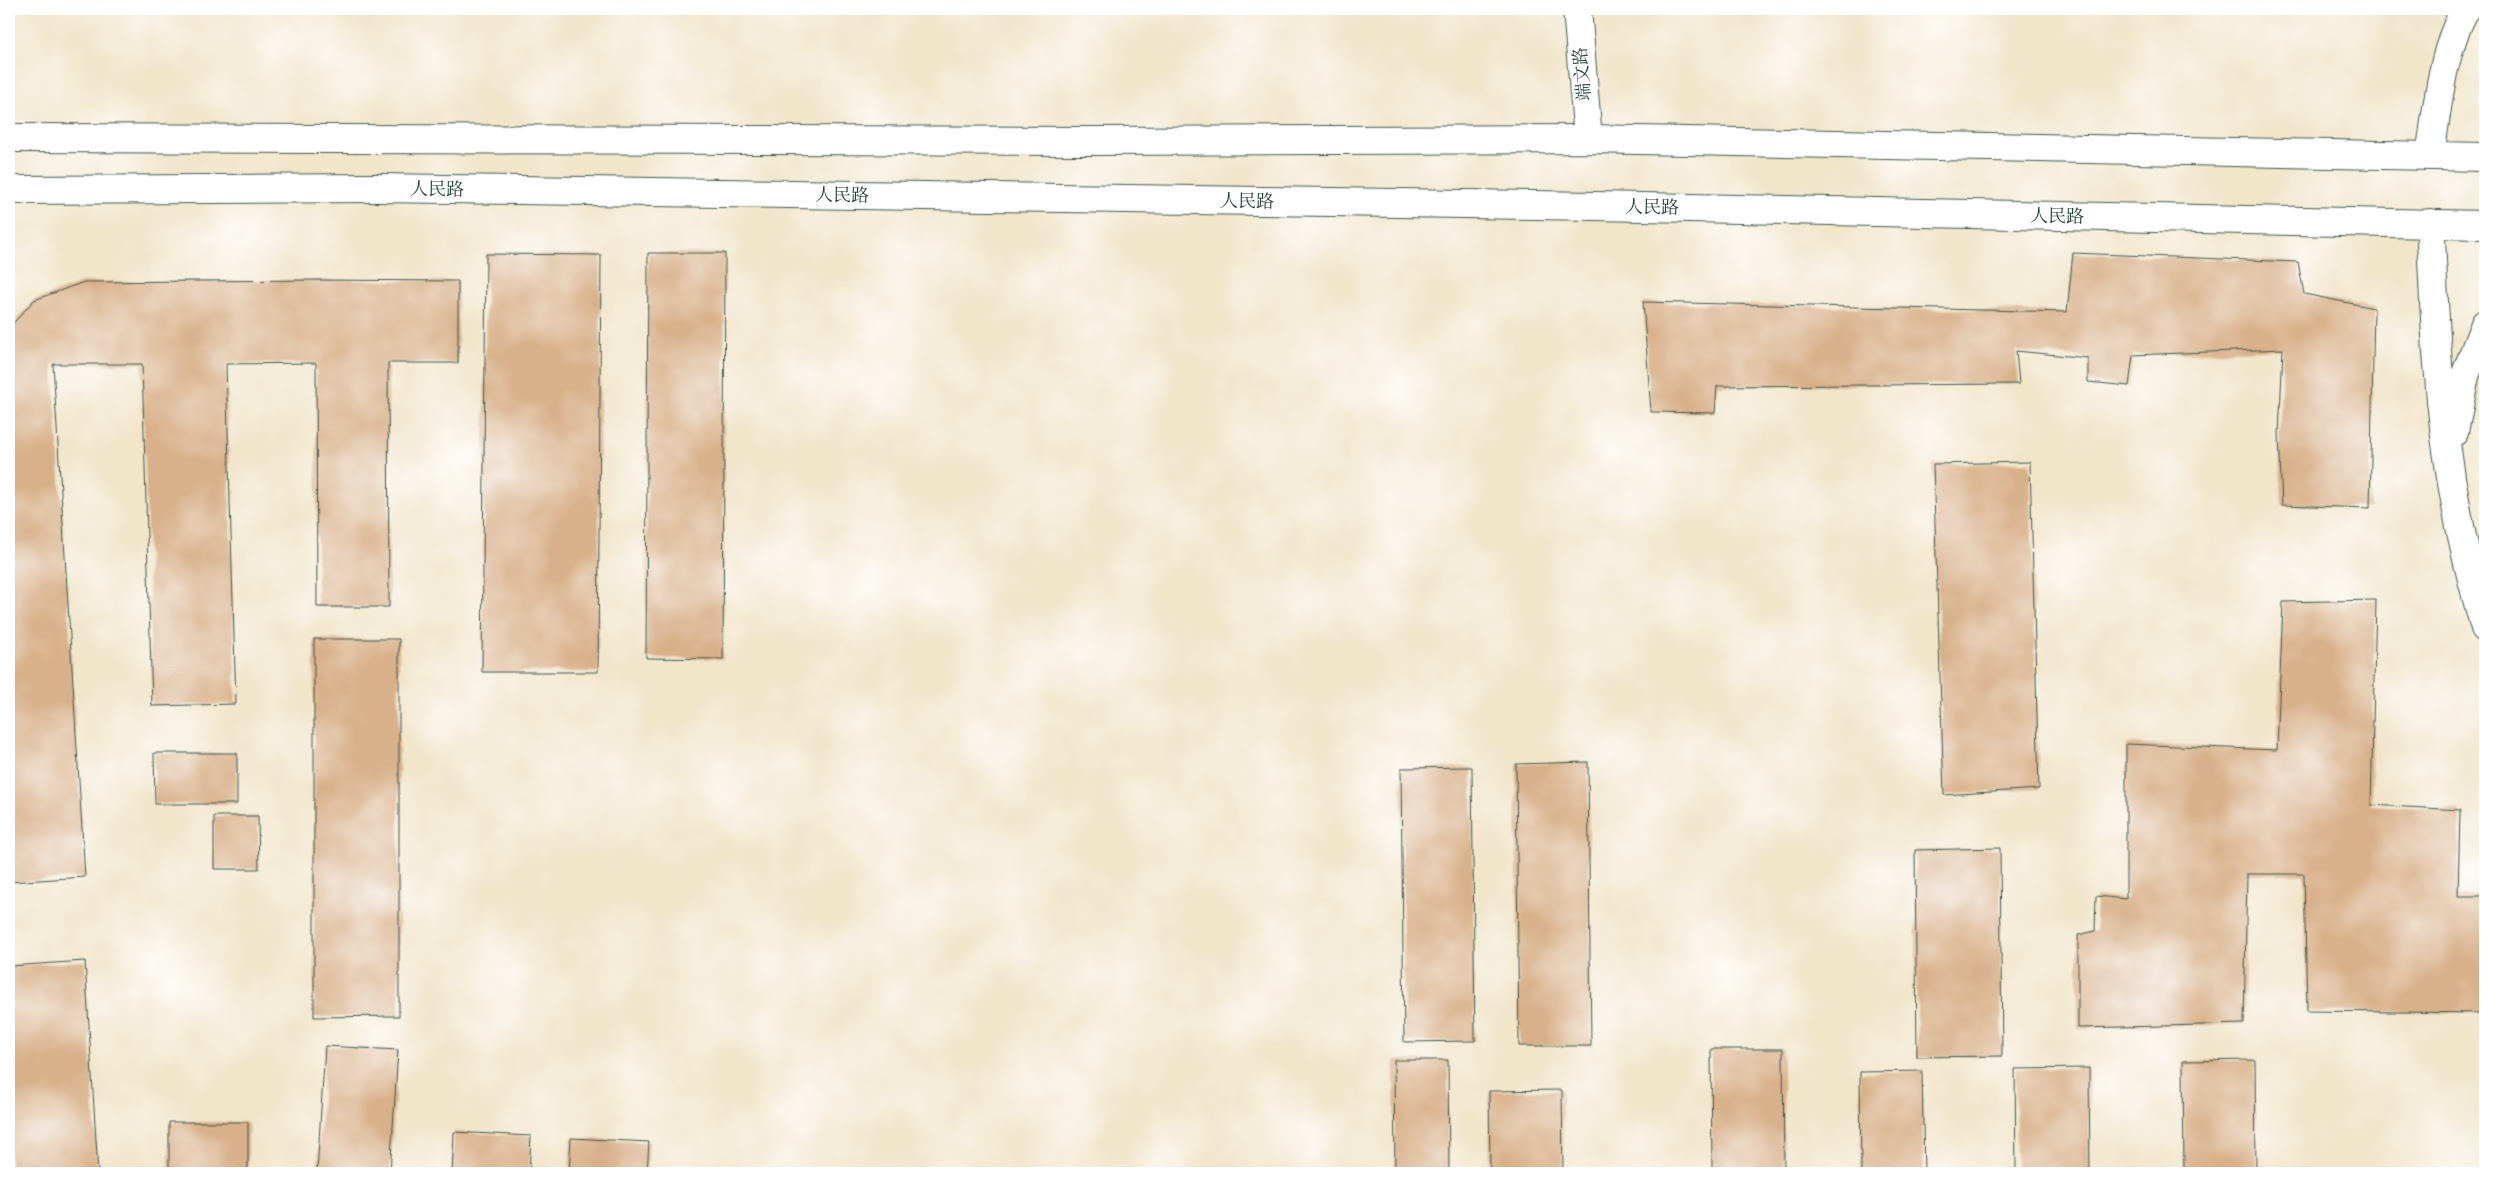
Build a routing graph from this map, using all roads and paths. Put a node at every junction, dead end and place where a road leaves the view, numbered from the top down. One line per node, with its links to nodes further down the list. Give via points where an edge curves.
1 (1576, 9): 4 (main road, 端文路)
2 (2465, 9): 5 (main road, via 2446,54)
3 (9, 138): 4 (main road, via 1061,141)
4 (1588, 138): 5 (main road)
5 (2430, 156): 6 (main road)
6 (2485, 157)
7 (9, 190): 8 (main road, 人民路, via 388,188 1585,206)
8 (2430, 223): 9 (main road, 人民路); 11 (main road, via 2438,365)
9 (2485, 224)
10 (2485, 324): 11 (main road, via 2465,376 2455,422)
11 (2450, 473): 12 (main road, via 2461,537)
12 (2485, 628)

